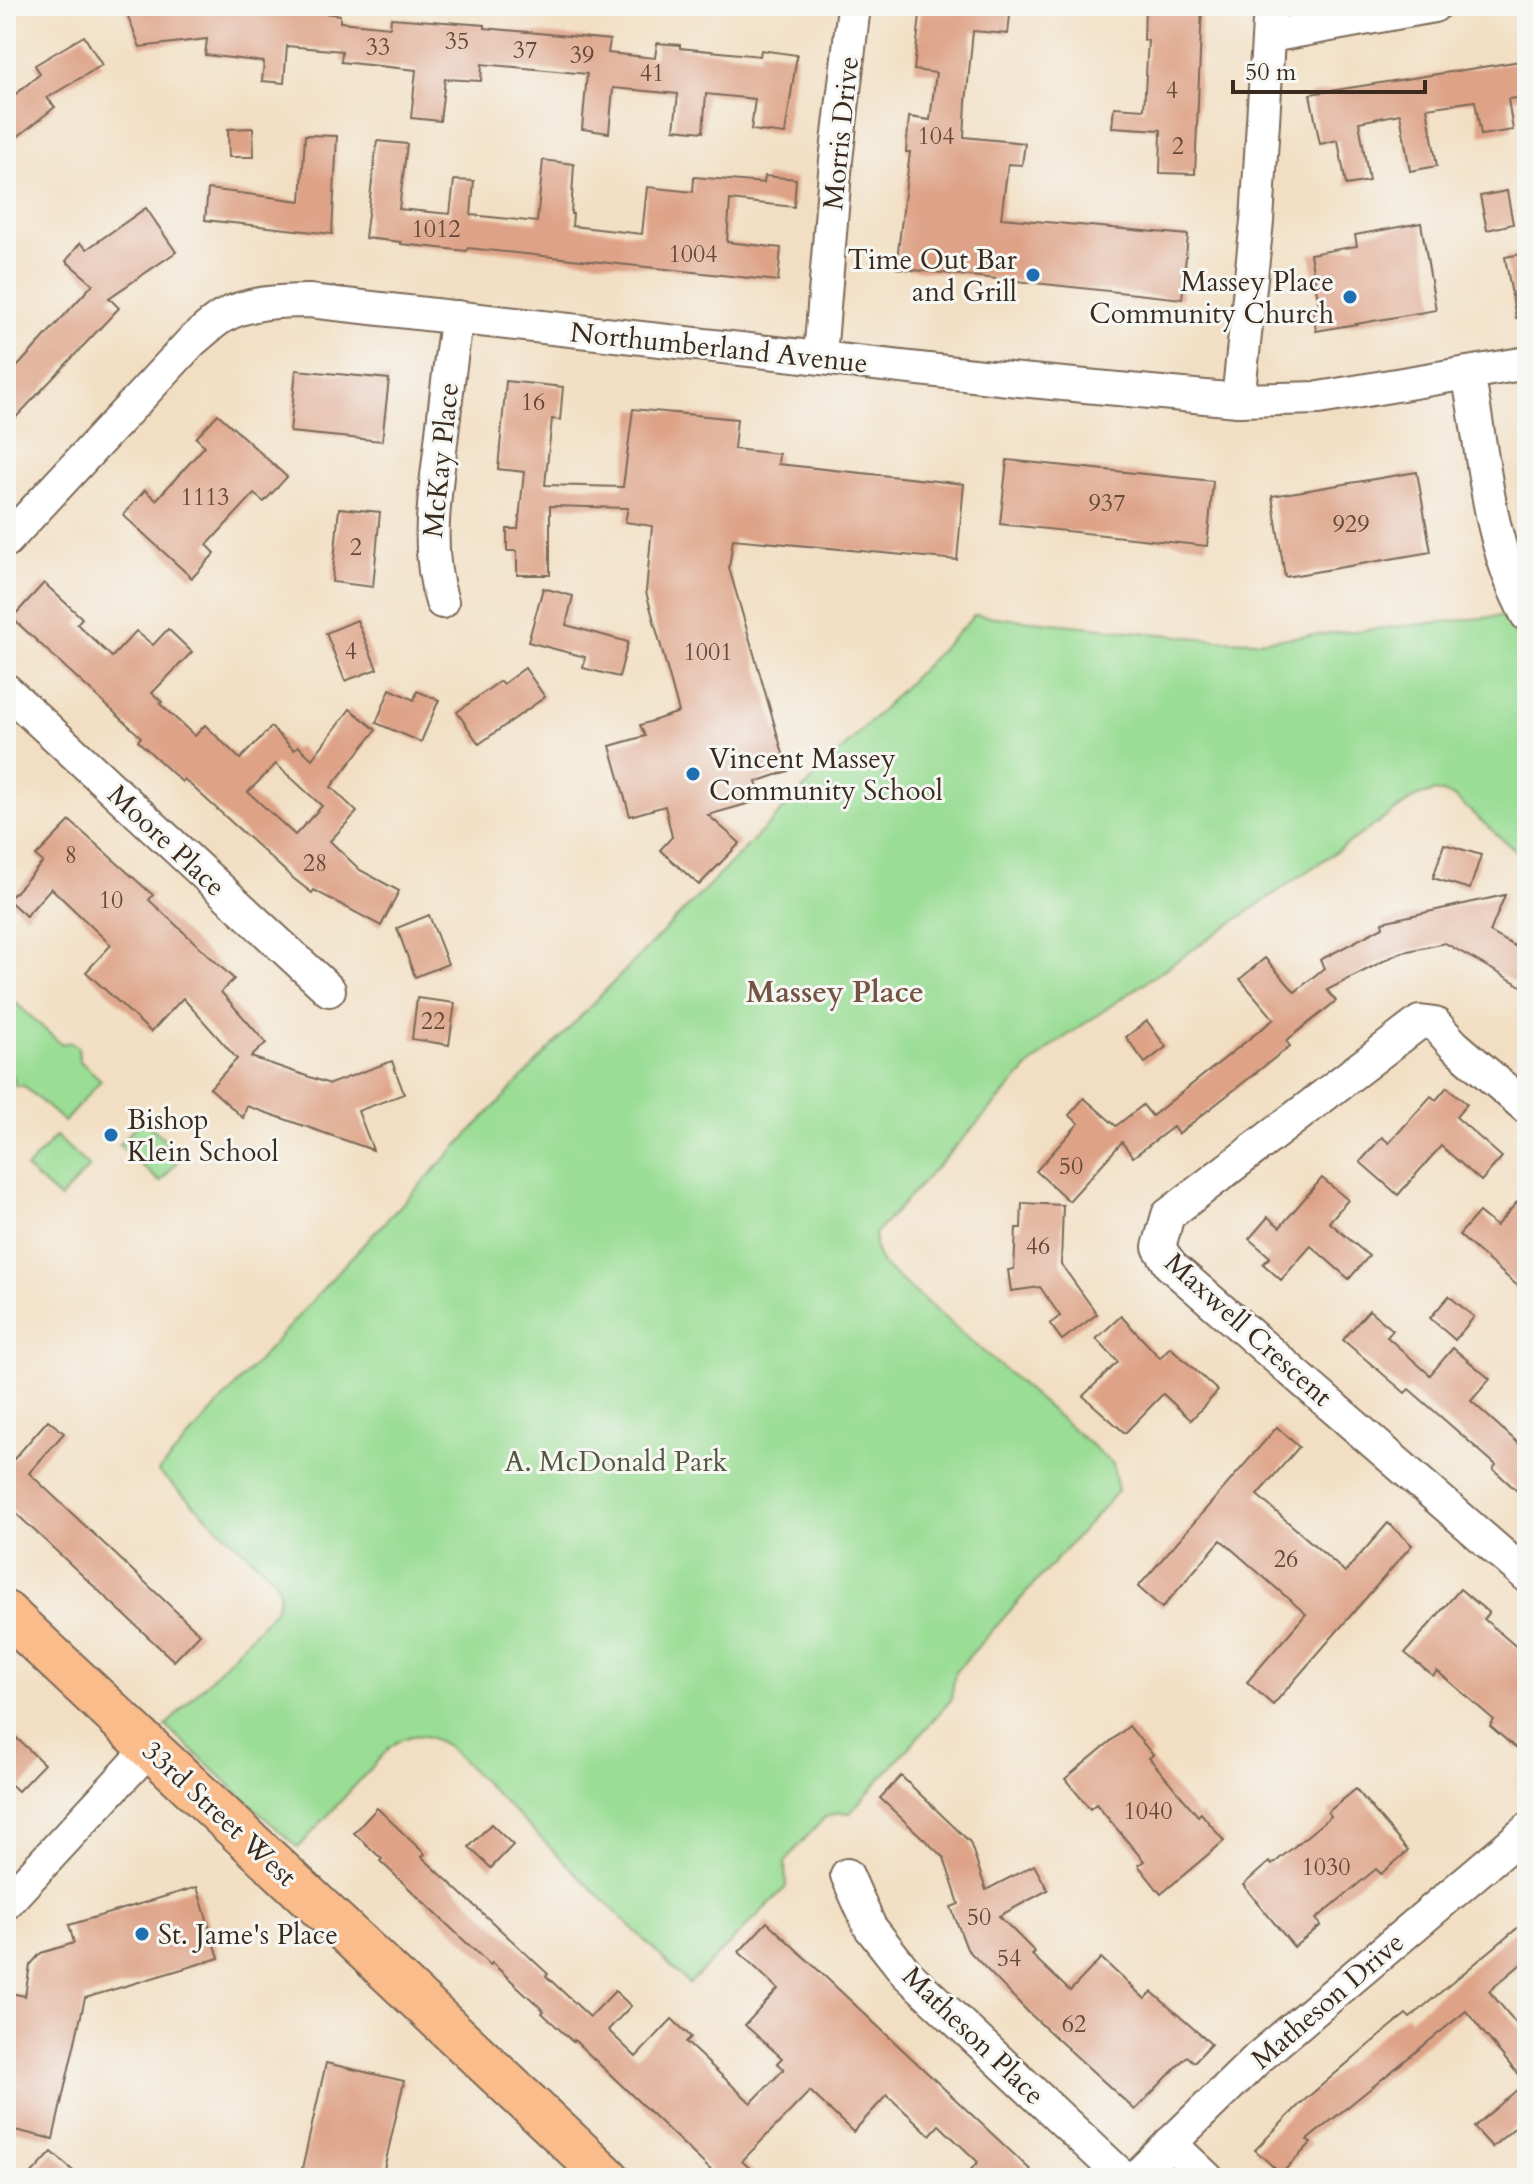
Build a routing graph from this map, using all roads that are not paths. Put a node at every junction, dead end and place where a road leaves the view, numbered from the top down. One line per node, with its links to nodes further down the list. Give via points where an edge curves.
1 (854, 6): 5 (street, Morris Drive)
2 (1434, 6): 3 (street)
3 (1270, 21): 8 (street)
4 (457, 317): 5 (street, Northumberland Avenue); 9 (street, Northumberland Avenue, via 309,301 281,301 223,316 192,341); 10 (street, McKay Place, via 431,550)
5 (820, 356): 8 (street, Northumberland Avenue)
6 (1527, 363): 7 (street, Northumberland Avenue)
7 (1468, 374): 8 (street, Northumberland Avenue, via 1319,398); 11 (street, via 1489,499)
8 (1238, 400)
9 (6, 541)
10 (442, 602)
11 (1527, 615)
12 (6, 690): 13 (street, Moore Place)
13 (329, 990)
14 (1527, 1108): 15 (street, Maxwell Crescent, via 1435,1024 1420,1022 1168,1215 1159,1247 1170,1265)
15 (1527, 1576)
16 (6, 1613): 17 (main road, 33rd Street West)
17 (150, 1748): 20 (street); 22 (main road, 33rd Street West)
18 (1527, 1830): 21 (street, Matheson Drive, via 1258,2058)
19 (847, 1875): 23 (street, Matheson Place, via 870,1927 907,1974)
20 (6, 1903)
21 (1170, 2143): 24 (street, Matheson Drive); 25 (street)
22 (608, 2178)
23 (1124, 2178)
24 (1135, 2178)
25 (1207, 2178)

